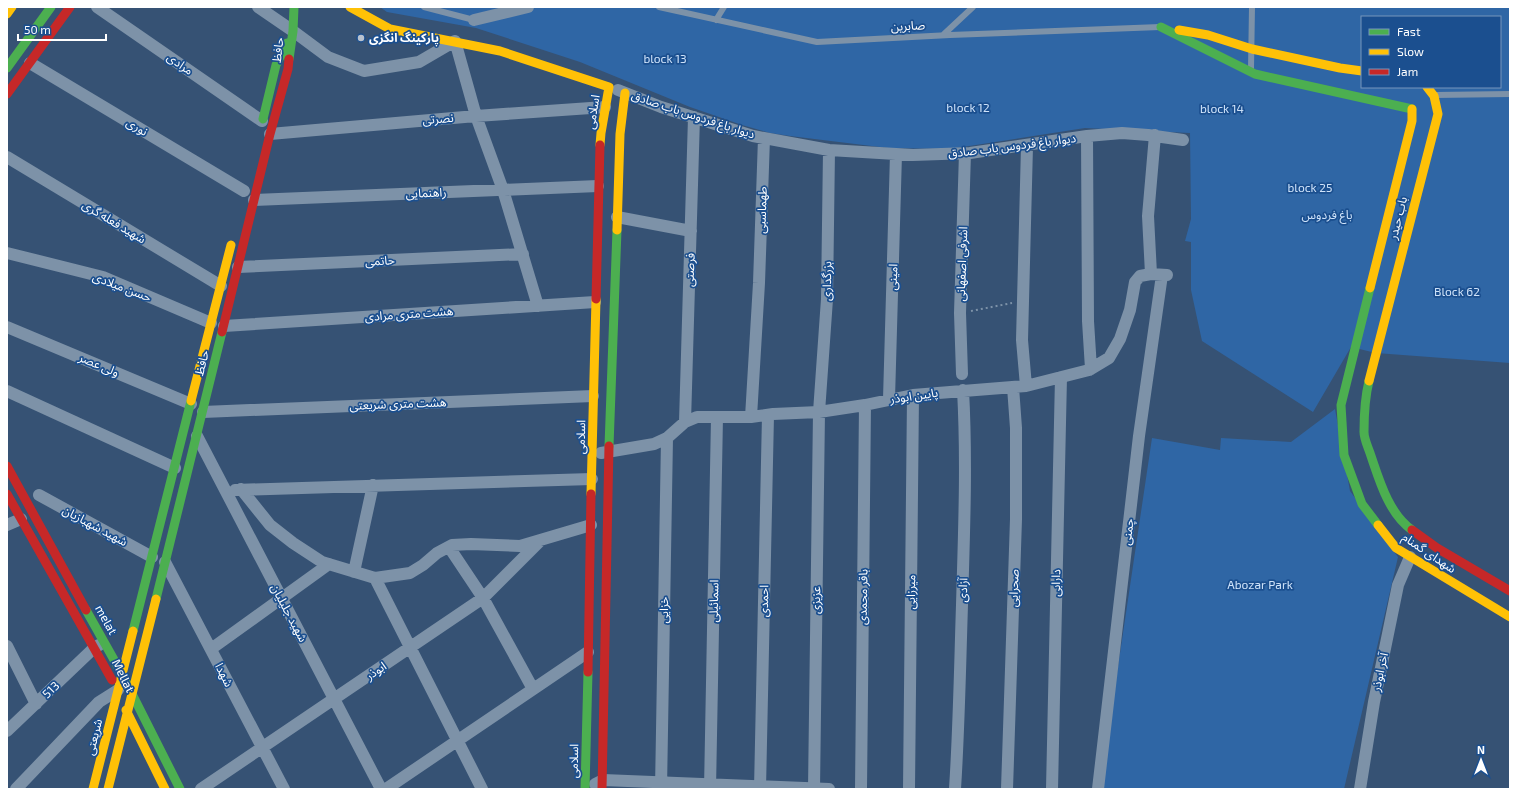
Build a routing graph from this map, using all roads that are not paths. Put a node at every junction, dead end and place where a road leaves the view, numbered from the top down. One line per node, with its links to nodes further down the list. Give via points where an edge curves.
1 (12, 7): 14 (main road)
2 (51, 7): 23 (main road)
3 (70, 7): 22 (main road)
4 (97, 7): 35 (street, مرادی)
5 (258, 7): 18 (street)
6 (294, 7): 18 (main road)
7 (350, 7): 20 (main road, via 390,29)
8 (424, 7): 15 (lane)
9 (528, 7): 15 (street)
10 (660, 7): 16 (lane, صابرین)
11 (724, 7): 16 (lane)
12 (973, 7): 19 (lane)
13 (1252, 7): 21 (lane)
14 (7, 14)
15 (474, 20)
16 (716, 20): 19 (lane, صابرین, via 817,42)
17 (1161, 27): 19 (lane, صابرین); 21 (main road, via 1208,35); 25 (main road)
18 (293, 30): 20 (street, via 328,57 364,71 419,62); 35 (main road, حافظ, via 276,65); 35 (main road, حافظ, via 288,70)
19 (943, 35)
20 (455, 41): 26 (main road, via 500,51); 33 (street)
21 (1252, 49): 24 (main road); 25 (lane)
22 (30, 63): 29 (main road); 47 (street, نوری)
23 (7, 68)
24 (1361, 71)
25 (1251, 72): 31 (main road)
26 (609, 87): 28 (street, دیوار باغ فردوس باب صادق); 32 (main road, اسلامی)
27 (1430, 91): 30 (lane); 31 (main road); 61 (main road, باب حیدر, via 1436,100 1438,114)
28 (625, 93): 34 (street, دیوار باغ فردوس باب صادق); 48 (main road, via 620,134)
29 (7, 94)
30 (1510, 94)
31 (1416, 104): 61 (main road, باب حیدر)
32 (605, 107): 33 (street, نصرتی); 45 (main road, اسلامی)
33 (476, 116): 35 (street, نصرتی); 46 (street)
34 (694, 118): 38 (street, دیوار باغ فردوس باب صادق); 49 (street, فرصتی)
35 (264, 128): 47 (main road, حافظ)
36 (1087, 136): 37 (street, دیوار باغ فردوس باب صادق, via 1122,133); 40 (street, دیوار باغ فردوس باب صادق); 62 (street, via 1088,321)
37 (1155, 136): 39 (street, دیوار باغ فردوس باب صادق); 54 (street, چمنی, via 1148,216)
38 (764, 138): 41 (street, دیوار باغ فردوس باب صادق); 78 (street, طهماسبی)
39 (1183, 140)
40 (1027, 146): 42 (street, دیوار باغ فردوس باب صادق); 66 (street, via 1022,340)
41 (830, 150): 43 (street, دیوار باغ فردوس باب صادق); 75 (street, بزرگداری, via 827,299)
42 (964, 153): 43 (street, دیوار باغ فردوس باب صادق); 63 (street, اشرفی اصفهانی, via 960,313)
43 (896, 154): 71 (street, امینی)
44 (7, 157): 55 (street, شهید فعله گری)
45 (598, 186): 46 (street, راهنمایی); 56 (main road, اسلامی)
46 (503, 190): 47 (street, راهنمایی); 52 (street)
47 (247, 194): 53 (main road, حافظ)
48 (617, 217): 49 (street); 82 (main road)
49 (691, 231): 79 (street, فرصتی)
50 (234, 232): 55 (main road, حافظ)
51 (7, 253): 58 (street, حسن میلادی, via 103,277)
52 (523, 254): 53 (street, حاتمی); 57 (street)
53 (238, 267): 59 (main road, حافظ)
54 (1160, 274): 62 (street, پایین ابوذر, via 1140,276 1120,339 1109,358); 144 (street, چمنی)
55 (221, 286): 58 (main road, حافظ)
56 (595, 302): 57 (street, هشت متری مرادی); 70 (main road, اسلامی)
57 (538, 306): 59 (street, هشت متری مرادی)
58 (211, 324): 72 (main road, حافظ)
59 (224, 326): 74 (main road, حافظ)
60 (7, 327): 72 (street, ولی عصر)
61 (1366, 351): 98 (main road, شهدای گمنام, via 1341,405 1344,455 1362,504 1396,548); 103 (main road, شهدای گمنام, via 1364,434 1387,498 1404,524 1437,548)
62 (1091, 369): 64 (street, پایین ابوذر)
63 (962, 374)
64 (1061, 377): 66 (street, پایین ابوذر); 143 (street, دارابی)
65 (1013, 386): 66 (street, پایین ابوذر); 67 (street, پایین ابوذر); 142 (street, صحرایی, via 1016,428 1016,519)
66 (1026, 386)
67 (963, 390): 69 (street, پایین ابوذر); 141 (street, آزادی, via 966,444)
68 (7, 391): 85 (street)
69 (914, 395): 71 (street, پایین ابوذر); 140 (street, میرزایی)
70 (593, 396): 74 (street, هشت متری شریعتی); 83 (main road, اسلامی)
71 (889, 400): 73 (street, پایین ابوذر)
72 (191, 404): 85 (main road, حافظ)
73 (865, 405): 75 (street, پایین ابوذر); 139 (street, باقر محمدی)
74 (203, 412): 80 (main road, حافظ)
75 (819, 412): 76 (street, پایین ابوذر); 137 (street, عزیزی)
76 (768, 415): 78 (street, پایین ابوذر); 125 (street, احمدی)
77 (717, 417): 78 (street, پایین ابوذر); 79 (street, پایین ابوذر, via 697,417); 124 (street, اسمائیلی)
78 (751, 417)
79 (685, 422): 81 (street, پایین ابوذر)
80 (197, 436): 89 (street, شهید جلیلیان); 99 (main road, حافظ)
81 (667, 438): 82 (street, پایین ابوذر, via 654,444); 123 (street, خزایی)
82 (609, 452): 83 (street, پایین ابوذر); 122 (main road)
83 (592, 453): 86 (main road, اسلامی)
84 (7, 466): 107 (main road, melat)
85 (175, 468): 97 (main road, حافظ)
86 (592, 479): 87 (street); 94 (main road, اسلامی)
87 (373, 485): 88 (street); 101 (street)
88 (241, 489): 89 (street); 100 (street, via 270,525 293,543)
89 (224, 490): 105 (street, شهید جلیلیان)
90 (7, 494): 92 (main road, Mellat)
91 (39, 495): 97 (street, شهید شهبازیان)
92 (21, 518): 93 (street); 107 (main road, Mellat)
93 (7, 525)
94 (591, 525): 95 (street); 111 (main road, اسلامی)
95 (541, 540): 96 (street, via 520,546 470,544); 104 (street, ابوذر)
96 (449, 547): 102 (street, via 410,573); 104 (street)
97 (152, 556): 112 (main road, حافظ)
98 (1410, 557): 106 (main road, شهدای گمنام); 145 (street, آخر ابوذر, via 1398,585 1374,702)
99 (165, 562): 110 (street, شهدا); 115 (main road, حافظ)
100 (328, 564): 101 (street); 105 (street)
101 (354, 572): 102 (street)
102 (375, 578): 109 (street)
103 (1510, 591)
104 (483, 598): 109 (street, ابوذر); 113 (street)
105 (282, 599): 110 (street); 116 (street, شهید جلیلیان)
106 (1510, 616)
107 (99, 645): 112 (main road, melat); 114 (main road, Mellat); 117 (street, 513)
108 (7, 646): 117 (street)
109 (410, 648): 116 (street, ابوذر); 120 (street)
110 (211, 649): 121 (street, شهدا)
111 (588, 652): 113 (street); 136 (main road, اسلامی)
112 (122, 674): 114 (main road, شریعتی); 115 (main road, melat)
113 (533, 689): 120 (street)
114 (118, 690): 118 (main road, Mellat); 126 (street, via 99,702); 127 (main road, شریعتی)
115 (132, 696): 118 (main road, حافظ); 130 (main road, melat)
116 (334, 699): 121 (street, ابوذر); 133 (street, شهید جلیلیان)
117 (36, 704): 119 (street, 513)
118 (127, 713): 128 (main road); 129 (main road, Mellat)
119 (7, 731)
120 (456, 741): 134 (street); 135 (street)
121 (262, 748): 131 (street, ابوذر); 132 (street, شهدا)
122 (602, 785): 123 (street); 136 (street)
123 (661, 786): 124 (street)
124 (710, 787): 125 (street)
125 (760, 788): 137 (street)
126 (16, 789)
127 (93, 789)
128 (108, 789)
129 (165, 789)
130 (180, 789)
131 (201, 789)
132 (284, 789)
133 (381, 789)
134 (386, 789)
135 (482, 789)
136 (585, 789)
137 (814, 789): 138 (street)
138 (829, 789)
139 (861, 789)
140 (909, 789)
141 (955, 789)
142 (1007, 789)
143 (1052, 789)
144 (1098, 789)
145 (1360, 789)

